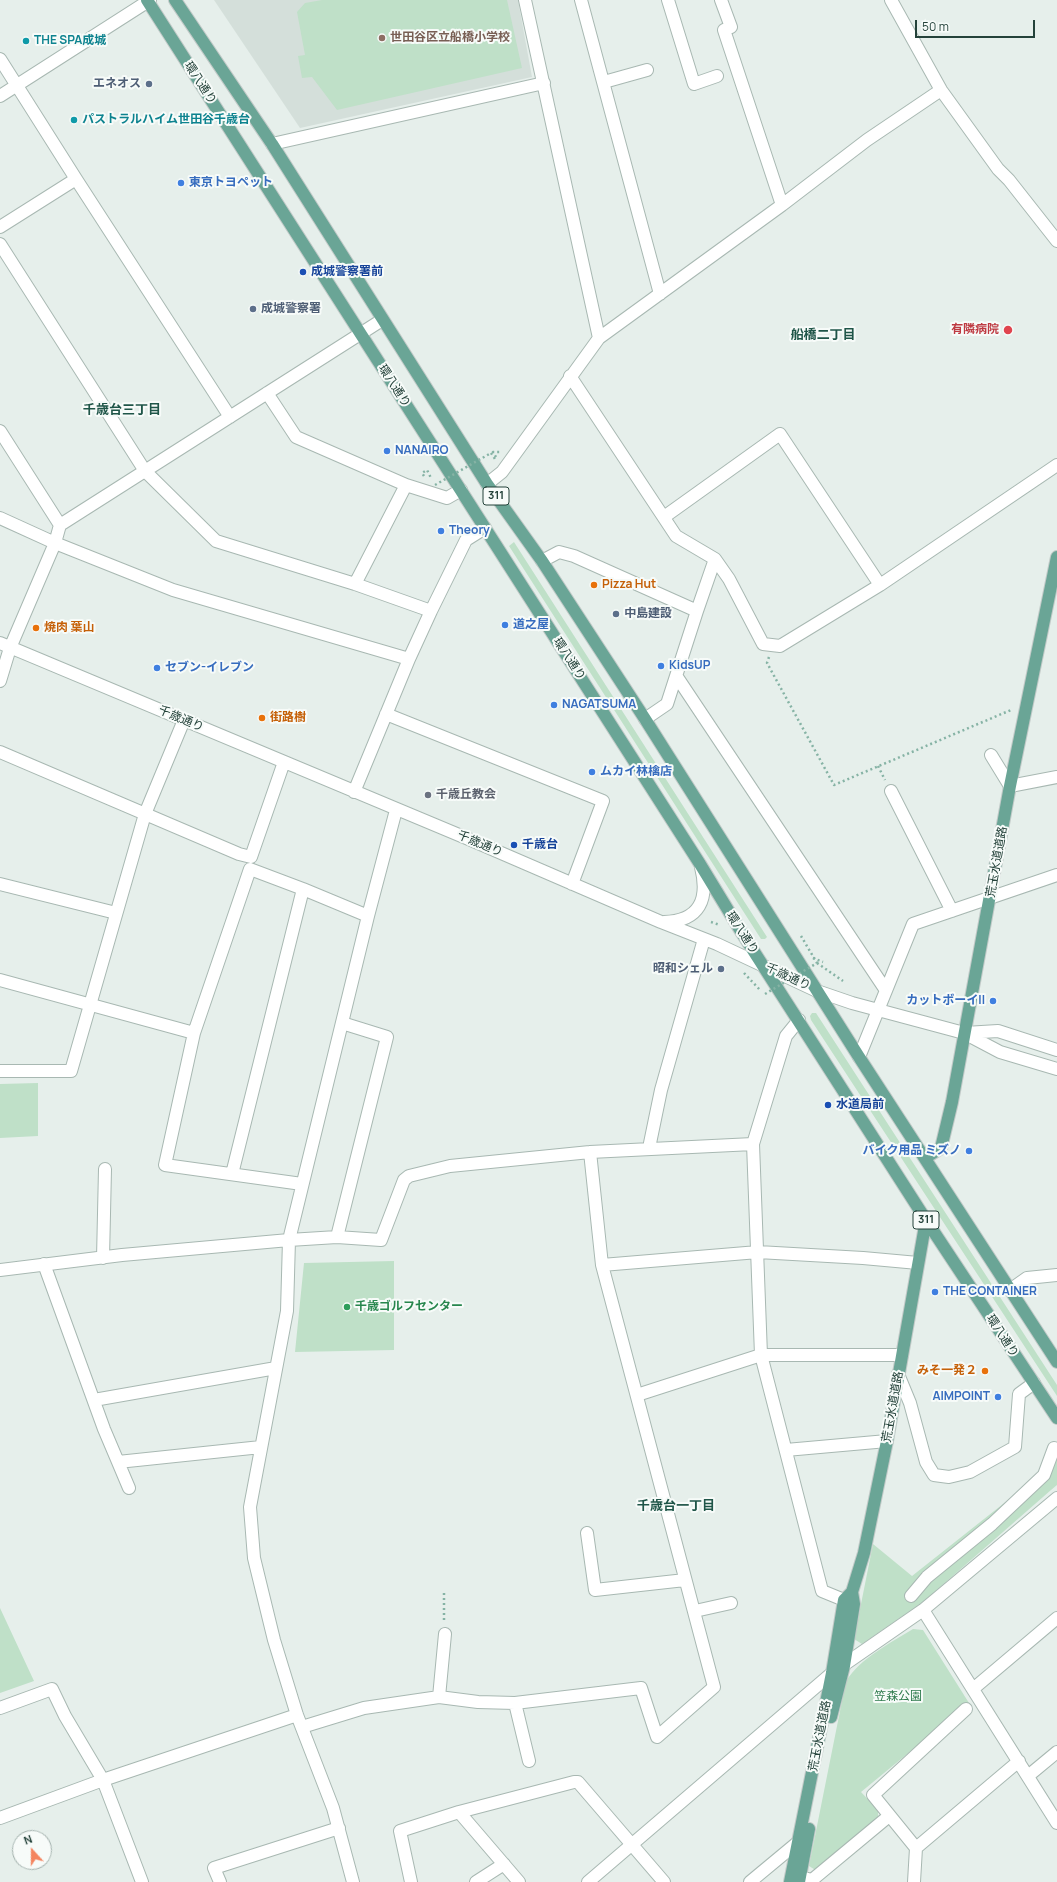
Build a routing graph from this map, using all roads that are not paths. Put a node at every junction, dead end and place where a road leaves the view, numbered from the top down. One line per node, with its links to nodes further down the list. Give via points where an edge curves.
1 (148, 0): 13 (street); 24 (main road, 環八通り / 311)
2 (175, 0): 16 (main road, 311)
3 (525, 0): 12 (street)
4 (581, 0): 11 (street)
5 (668, 0): 10 (street, via 694,84)
6 (721, 0): 18 (street, via 731,27 724,30)
7 (896, 2): 14 (street)
8 (0, 58): 13 (street)
9 (648, 70): 11 (street)
10 (717, 76)
11 (604, 82): 22 (street)
12 (544, 83): 16 (street); 25 (street)
13 (17, 85): 15 (street); 17 (street)
14 (941, 90): 18 (street, via 866,140); 20 (street, via 998,169)
15 (0, 96)
16 (272, 144): 23 (main road, 311)
17 (76, 179): 19 (street); 28 (street)
18 (782, 205): 22 (street)
19 (0, 228)
20 (1057, 241)
21 (0, 244): 31 (street)
22 (660, 294): 25 (street)
23 (382, 320): 24 (street); 32 (main road, 311)
24 (361, 333): 27 (street); 34 (main road, 環八通り / 311)
25 (599, 338): 26 (street)
26 (570, 376): 32 (street, via 502,472); 35 (street)
27 (267, 393): 28 (street); 33 (street, via 296,437)
28 (230, 416): 31 (street)
29 (0, 431): 37 (street)
30 (1057, 465): 44 (street)
31 (145, 471): 37 (street); 43 (street, via 216,541)
32 (487, 484): 42 (main road, 311)
33 (406, 485): 34 (street, via 447,498); 43 (street)
34 (461, 490): 38 (main road, 環八通り / 311)
35 (664, 517): 41 (street, via 676,536); 44 (street, via 780,434)
36 (0, 518): 39 (street)
37 (60, 525): 39 (street)
38 (485, 528): 45 (street, via 466,540); 63 (main road, 環八通り / 311)
39 (55, 543): 47 (street); 48 (street, via 174,590)
40 (1057, 557): 58 (main road, 荒玉水道道路)
41 (715, 559): 44 (street, via 729,579 763,644 780,646); 46 (street)
42 (542, 561): 46 (street, via 559,552 574,556); 52 (main road, 311)
43 (355, 584): 45 (street)
44 (880, 585)
45 (431, 611): 48 (street)
46 (697, 611): 49 (street)
47 (5, 646): 50 (street); 53 (street, 千歳通り)
48 (409, 659): 51 (street)
49 (677, 677): 52 (street, via 667,704); 76 (street)
50 (0, 681)
51 (386, 714): 60 (street); 66 (street, via 604,800)
52 (645, 719): 77 (main road, 311)
53 (184, 720): 56 (street, 千歳通り); 62 (street)
54 (0, 752): 62 (street)
55 (991, 755): 58 (street)
56 (284, 762): 60 (street, 千歳通り); 62 (street, via 251,857)
57 (1057, 776): 58 (street)
58 (1010, 786): 68 (main road, 荒玉水道道路)
59 (891, 791): 69 (street)
60 (354, 792): 61 (street, 千歳通り)
61 (396, 810): 66 (street, 千歳通り); 71 (street)
62 (145, 814): 70 (street)
63 (700, 864): 72 (street, via 704,889 701,904 688,917 676,922); 74 (main road, 環八通り / 311)
64 (1057, 876): 68 (street)
65 (0, 884): 70 (street)
66 (572, 884): 72 (street, 千歳通り)
67 (303, 889): 71 (street); 82 (street, via 250,869); 93 (street)
68 (991, 898): 69 (street); 83 (main road, 荒玉水道道路)
69 (952, 911): 76 (street, via 913,924)
70 (116, 914): 78 (street)
71 (368, 916): 81 (street)
72 (661, 922): 73 (street, 千歳通り)
73 (704, 939): 74 (street, 千歳通り); 89 (street, via 661,1090)
74 (764, 966): 77 (street, 千歳通り); 80 (main road, 環八通り / 311)
75 (0, 980): 78 (street)
76 (885, 989): 79 (street)
77 (817, 990): 79 (street, 千歳通り, via 852,1003); 85 (main road, 311)
78 (91, 1004): 82 (street); 87 (street, via 71,1071)
79 (878, 1009): 83 (street, 千歳通り); 85 (street)
80 (799, 1020): 88 (street, via 786,1036); 95 (main road, 環八通り / 311)
81 (342, 1023): 94 (street); 96 (street, via 387,1037)
82 (194, 1033): 93 (street, via 165,1165)
83 (964, 1033): 84 (street, 千歳通り, via 998,1031); 86 (street, 千歳通り, via 1000,1052); 91 (main road, 荒玉水道道路, via 952,1102 940,1148)
84 (1057, 1050)
85 (859, 1057): 91 (main road, 311)
86 (1057, 1069)
87 (0, 1071)
88 (753, 1144): 89 (street); 98 (street)
89 (649, 1148): 90 (street)
90 (590, 1152): 96 (street, via 450,1166 409,1176 404,1180 381,1240); 101 (street)
91 (925, 1158): 105 (main road, 311)
92 (105, 1169): 99 (street)
93 (232, 1174): 94 (street)
94 (302, 1184): 97 (street)
95 (926, 1220): 102 (main road, 荒玉水道道路); 111 (main road, 環八通り / 311)
96 (337, 1237): 97 (street)
97 (289, 1240): 99 (street); 109 (street, via 287,1311)
98 (758, 1252): 101 (street); 102 (street); 106 (street)
99 (103, 1258): 100 (street)
100 (44, 1264): 103 (street); 113 (street)
101 (602, 1264): 112 (street)
102 (918, 1264): 107 (main road, 荒玉水道道路)
103 (0, 1270)
104 (1057, 1275): 105 (street, via 1028,1278)
105 (1010, 1290): 108 (main road, 311)
106 (761, 1355): 107 (street); 112 (street); 118 (street)
107 (902, 1355): 110 (main road, 荒玉水道道路)
108 (1057, 1362)
109 (276, 1368): 113 (street); 116 (street)
110 (898, 1374): 111 (street, via 910,1403 926,1462 934,1474 949,1477 970,1472 1015,1447 1019,1394); 115 (main road, 荒玉水道道路)
111 (1034, 1384): 114 (main road, 環八通り / 311)
112 (637, 1395): 123 (street)
113 (94, 1400): 119 (street)
114 (1057, 1418)
115 (887, 1441): 118 (street); 124 (main road, 荒玉水道道路, via 864,1553)
116 (261, 1447): 119 (street); 138 (street, via 250,1507 254,1558 274,1640)
117 (1054, 1448): 125 (street, via 1044,1475 992,1524 927,1577)
118 (786, 1450): 124 (street, via 822,1591)
119 (118, 1462): 120 (street)
120 (129, 1488)
121 (1057, 1498): 127 (street)
122 (587, 1533): 123 (street, via 595,1590)
123 (685, 1580): 128 (street)
124 (848, 1596): 131 (main road, 荒玉水道道路, via 854,1604); 132 (main road, 荒玉水道道路)
125 (910, 1596)
126 (731, 1602): 128 (street)
127 (923, 1610): 131 (street); 133 (street)
128 (695, 1611): 135 (street, via 714,1687 657,1737 641,1688)
129 (1057, 1618): 133 (street)
130 (445, 1634): 134 (street)
131 (844, 1666): 132 (street); 150 (main road, 荒玉水道道路, via 830,1720)
132 (832, 1673): 151 (main road, 荒玉水道道路); 152 (street)
133 (973, 1689): 142 (street)
134 (439, 1697): 135 (street); 139 (street, via 364,1708)
135 (515, 1703): 141 (street)
136 (0, 1708): 144 (street, via 52,1689)
137 (966, 1709): 146 (street, via 873,1795)
138 (297, 1715): 139 (street); 144 (street)
139 (302, 1727): 149 (street)
140 (1057, 1752): 143 (street)
141 (529, 1761)
142 (1019, 1761): 143 (street); 153 (street)
143 (1028, 1776): 148 (street)
144 (103, 1780): 147 (street); 156 (street)
145 (459, 1812): 152 (street, via 578,1782); 154 (street); 159 (street, via 400,1831)
146 (889, 1816): 153 (street); 155 (street, via 812,1880)
147 (0, 1818)
148 (1057, 1823)
149 (339, 1828): 157 (street, via 214,1868); 158 (street)
150 (808, 1834): 151 (street); 155 (main road, 荒玉水道道路)
151 (798, 1842): 155 (main road, 荒玉水道道路); 164 (street)
152 (632, 1844): 162 (street); 163 (street)
153 (916, 1848): 165 (street)
154 (504, 1864): 160 (street); 161 (street)
155 (797, 1880)
156 (142, 1882)
157 (220, 1882)
158 (353, 1882)
159 (411, 1882)
160 (476, 1882)
161 (518, 1882)
162 (588, 1882)
163 (664, 1882)
164 (750, 1882)
165 (914, 1882)

